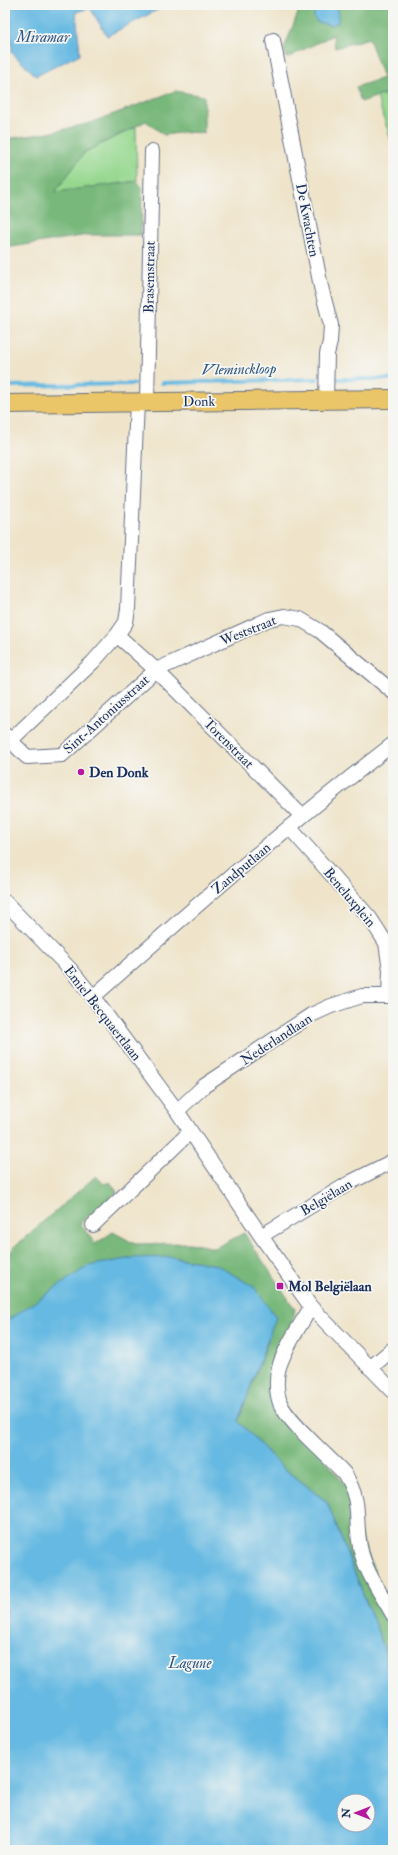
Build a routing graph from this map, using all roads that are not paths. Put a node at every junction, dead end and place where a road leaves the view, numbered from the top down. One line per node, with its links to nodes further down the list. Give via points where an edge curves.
1 (273, 40): 4 (street, De Kwachten, via 321,287 331,325 327,354)
2 (152, 151): 5 (street, Brasemstraat)
3 (393, 399): 4 (main road, Donk)
4 (326, 400): 5 (main road, Donk)
5 (142, 402): 6 (main road, Donk); 7 (street, Sint-Antoniusstraat, via 128,609 126,622)
6 (5, 404)
7 (117, 635): 8 (street, Sint-Antoniusstraat); 10 (street, Sint-Antoniusstraat, via 93,662)
8 (156, 670): 9 (street, Weststraat, via 269,618 284,616 300,619 320,632); 10 (street, Sint-Antoniusstraat, via 62,755 27,757); 12 (street, Torenstraat)
9 (393, 692)
10 (8, 738)
11 (393, 744): 12 (street, Zandputlaan)
12 (302, 816): 13 (street, Zandputlaan)
13 (289, 827): 15 (street, Zandputlaan); 16 (street, Beneluxplein, via 370,918 386,943)
14 (5, 902): 15 (street, Emiel Becquaertlaan, via 71,970)
15 (93, 997): 17 (street, Emiel Becquaertlaan)
16 (391, 997): 17 (street, Nederlandlaan, via 362,996 311,1015 204,1086)
17 (177, 1111): 18 (street, Emiel Becquaertlaan)
18 (190, 1132): 20 (street); 21 (street, Emiel Becquaertlaan)
19 (393, 1161): 21 (street, Belgiëlaan, via 351,1182)
20 (93, 1225)
21 (261, 1236): 22 (street, Emiel Becquaertlaan)
22 (311, 1307): 24 (street, Emiel Becquaertlaan); 26 (street, via 279,1367 277,1390 280,1404 291,1420 344,1473 350,1483 358,1511 360,1546 366,1567)
23 (393, 1349): 24 (street)
24 (370, 1368): 25 (street, Emiel Becquaertlaan)
25 (393, 1391)
26 (393, 1615)

